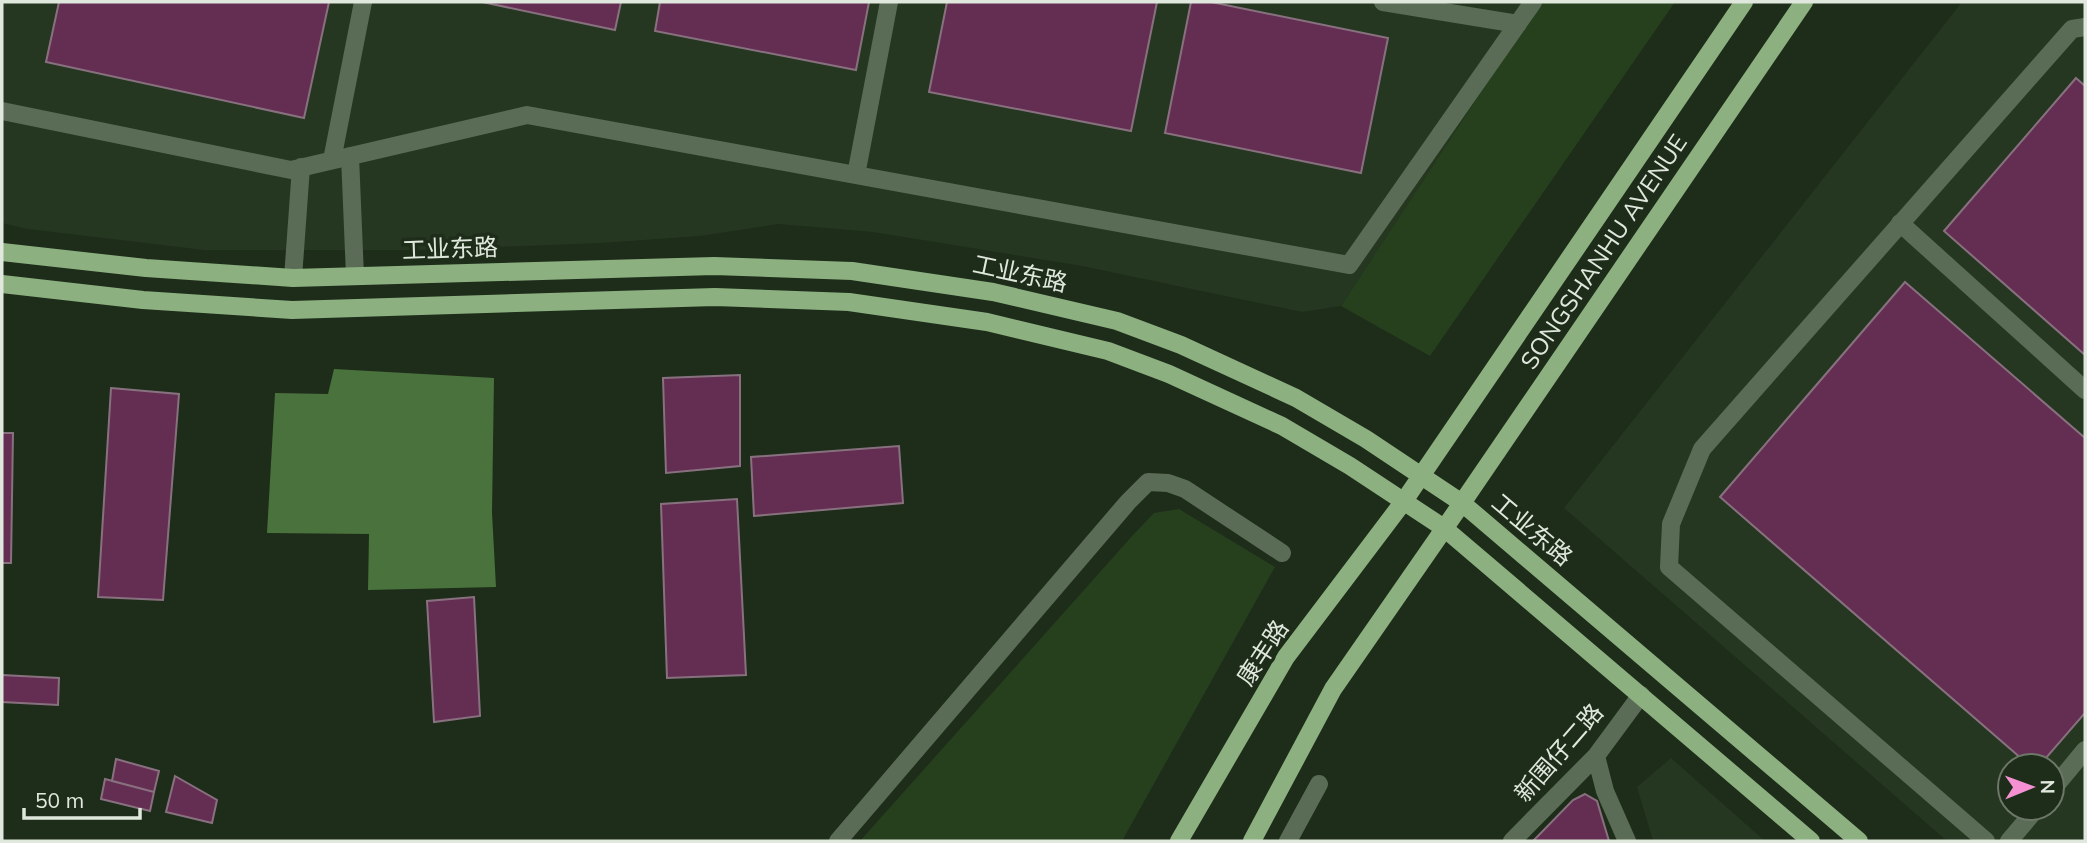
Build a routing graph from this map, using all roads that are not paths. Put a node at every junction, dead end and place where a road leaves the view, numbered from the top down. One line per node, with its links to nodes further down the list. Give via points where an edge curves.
1 (363, 2): 10 (street)
2 (889, 2): 12 (street)
3 (1383, 2): 7 (street)
4 (1534, 2): 7 (street)
5 (1744, 2): 19 (main road, SONGSHANHU AVENUE)
6 (1804, 2): 21 (main road, SONGSHANHU AVENUE)
7 (1518, 24): 12 (street, via 1349,265)
8 (2085, 27): 13 (street, via 2071,29)
9 (2, 111): 11 (street, via 291,170)
10 (341, 158): 11 (street); 12 (street, via 527,115); 15 (street)
11 (301, 167): 16 (street)
12 (856, 175)
13 (1900, 223): 18 (street); 38 (street, via 1702,449 1671,524 1669,567)
14 (2, 252): 16 (main road, 工业东路)
15 (355, 276): 16 (main road, 工业东路); 19 (main road, 工业东路, via 787,267 852,271 993,292 1117,321 1181,345 1296,398)
16 (293, 278)
17 (2, 284): 20 (main road, via 292,310 715,297 849,302 918,311 1051,336 1169,374 1282,426)
18 (2085, 390)
19 (1421, 475): 20 (main road, SONGSHANHU AVENUE); 21 (main road, 工业东路)
20 (1404, 501): 22 (main road); 31 (main road, 康丰路, via 1286,657)
21 (1462, 503): 22 (main road, SONGSHANHU AVENUE); 37 (main road, 工业东路)
22 (1444, 528): 24 (main road); 32 (main road, via 1333,689)
23 (1282, 553): 30 (street, via 1185,489 1148,482)
24 (1640, 695): 26 (street, 新围仔二路); 36 (main road)
25 (2085, 750): 27 (street)
26 (1596, 756): 34 (street, 新围仔二路); 35 (street, via 1605,791)
27 (2066, 773)
28 (1319, 783): 33 (street)
29 (2025, 822): 39 (street)
30 (838, 841)
31 (1179, 841)
32 (1252, 841)
33 (1289, 841)
34 (1511, 841)
35 (1627, 841)
36 (1811, 841)
37 (1859, 841)
38 (1986, 841)
39 (2009, 841)

